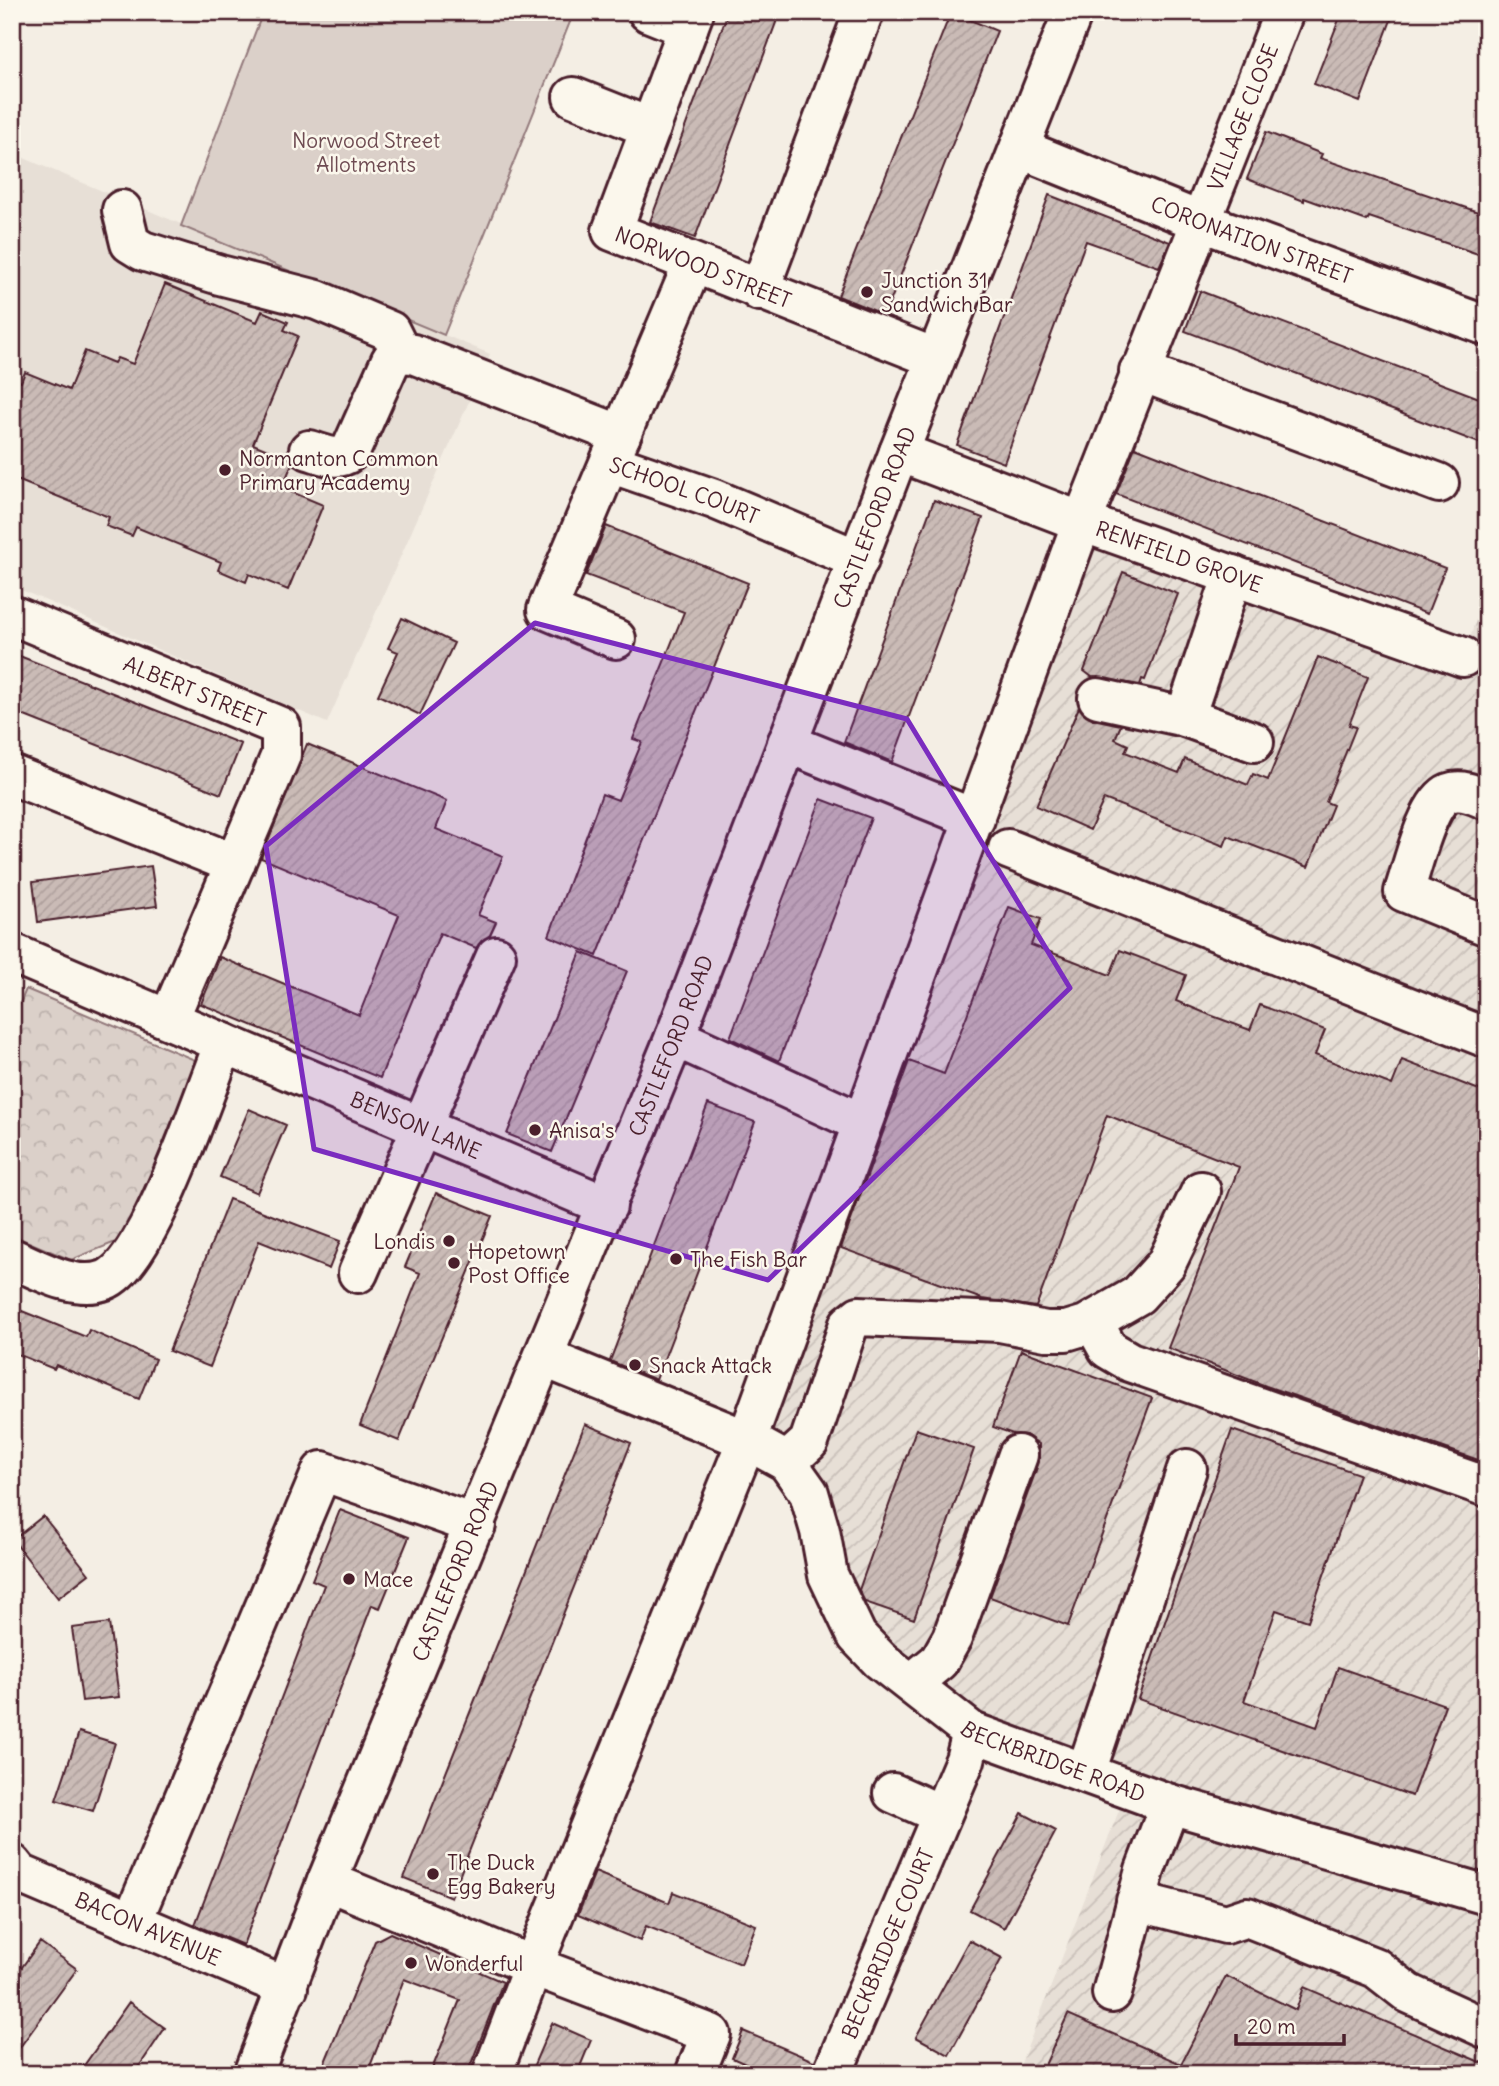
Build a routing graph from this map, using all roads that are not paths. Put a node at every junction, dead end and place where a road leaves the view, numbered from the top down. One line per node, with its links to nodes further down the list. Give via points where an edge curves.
1 (648, 12): 5 (street)
2 (864, 12): 12 (street)
3 (1073, 12): 8 (street, CASTLEFORD ROAD)
4 (1284, 12): 10 (street, VILLAGE CLOSE)
5 (691, 20): 7 (street, NORWOOD STREET)
6 (573, 97): 7 (street)
7 (651, 128): 11 (street, NORWOOD STREET, via 612,232)
8 (1021, 149): 10 (street, CORONATION STREET); 15 (street, CASTLEFORD ROAD)
9 (122, 210): 14 (street, via 130,243 143,251 317,300 390,331)
10 (1199, 221): 13 (street, CORONATION STREET); 16 (street, VILLAGE CLOSE)
11 (693, 264): 12 (street, NORWOOD STREET); 17 (street)
12 (759, 291): 15 (street, NORWOOD STREET)
13 (1487, 326)
14 (401, 353): 17 (street, via 413,354); 18 (street, via 391,359 349,452 332,457)
15 (935, 358): 19 (street, CASTLEFORD ROAD)
16 (1139, 371): 20 (street); 21 (street, VILLAGE CLOSE)
17 (615, 449): 22 (street, SCHOOL COURT, via 714,499); 25 (street, SCHOOL COURT, via 547,610)
18 (309, 450)
19 (899, 452): 21 (street, RENFIELD GROVE); 22 (street, CASTLEFORD ROAD)
20 (1439, 483)
21 (1082, 522): 23 (street, RENFIELD GROVE); 33 (street, VILLAGE CLOSE)
22 (859, 560): 29 (street, CASTLEFORD ROAD)
23 (1233, 575): 26 (street, RENFIELD GROVE); 28 (street)
24 (12, 615): 35 (street, ALBERT STREET, via 281,727 281,755)
25 (616, 639)
26 (1463, 657)
27 (1098, 698): 28 (street)
28 (1185, 717): 30 (street)
29 (787, 743): 33 (street); 40 (street, CASTLEFORD ROAD)
30 (1254, 743)
31 (12, 775): 35 (street)
32 (1487, 800): 36 (street, via 1464,791 1451,792 1435,803 1404,892)
33 (975, 819): 43 (street, VILLAGE CLOSE)
34 (1008, 849): 41 (street)
35 (234, 864): 39 (street, ALBERT STREET)
36 (1487, 926)
37 (496, 956): 44 (street)
38 (14, 958): 39 (street, BENSON LANE)
39 (169, 1019): 42 (street, BENSON LANE)
40 (675, 1037): 43 (street); 46 (street, CASTLEFORD ROAD)
41 (1487, 1038)
42 (224, 1043): 44 (street, BENSON LANE); 47 (street, via 150,1229 123,1265 105,1280 77,1282)
43 (862, 1123): 51 (street, VILLAGE CLOSE)
44 (422, 1126): 46 (street, BENSON LANE); 48 (street)
45 (1201, 1191): 49 (street, via 1166,1264 1138,1295)
46 (607, 1206): 50 (street, CASTLEFORD ROAD)
47 (12, 1258)
48 (358, 1273)
49 (1093, 1322): 51 (street, via 1066,1331 1046,1331 1000,1322 859,1316 849,1324 809,1442); 54 (street, via 1108,1349 1130,1362)
50 (545, 1358): 51 (street); 55 (street, CASTLEFORD ROAD)
51 (765, 1450): 56 (street, BECKBRIDGE ROAD, via 809,1493 828,1575 857,1636); 67 (street, VILLAGE CLOSE)
52 (1018, 1455): 56 (street, via 952,1638 939,1661)
53 (1187, 1469): 58 (street)
54 (1487, 1487)
55 (476, 1525): 63 (street, CASTLEFORD ROAD); 66 (street, via 322,1471)
56 (912, 1683): 57 (street, BECKBRIDGE ROAD)
57 (972, 1732): 58 (street, BECKBRIDGE ROAD); 61 (street, BECKBRIDGE COURT, via 965,1760)
58 (1086, 1772): 60 (street, BECKBRIDGE ROAD)
59 (893, 1793): 61 (street)
60 (1170, 1804): 64 (street, BECKBRIDGE ROAD); 65 (street)
61 (940, 1814): 74 (street, BECKBRIDGE COURT)
62 (15, 1874): 66 (street, BACON AVENUE)
63 (327, 1881): 67 (street); 68 (street, CASTLEFORD ROAD)
64 (1487, 1895)
65 (1136, 1901): 69 (street); 70 (street, via 1226,1924 1247,1917 1376,1969 1408,1993)
66 (132, 1922): 68 (street, BACON AVENUE)
67 (533, 1966): 72 (street, VILLAGE CLOSE); 73 (street, via 711,2034)
68 (288, 1988): 71 (street, CASTLEFORD ROAD)
69 (1112, 1993)
70 (1487, 2029)
71 (253, 2074)
72 (492, 2074)
73 (695, 2074)
74 (832, 2074)

